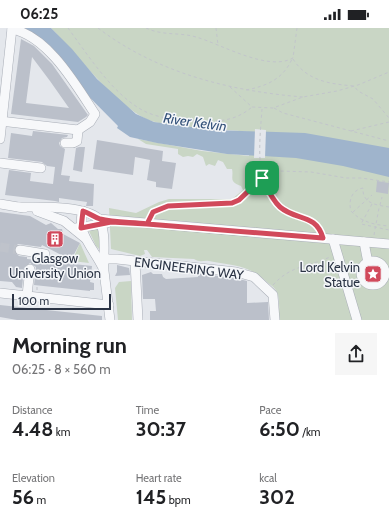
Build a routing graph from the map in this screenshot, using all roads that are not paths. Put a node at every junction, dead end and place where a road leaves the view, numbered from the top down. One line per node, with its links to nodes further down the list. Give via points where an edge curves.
1 (12, 29): 2 (street); 3 (street, via 26,33 46,48 95,114 90,122)
2 (1, 121): 3 (street); 4 (street)
3 (78, 130): 5 (street, via 77,141)
4 (0, 138)
5 (65, 143)
6 (0, 163): 7 (street)
7 (40, 168)
8 (0, 204): 9 (street)
9 (19, 207): 10 (street); 12 (street, via 49,215)
10 (83, 211): 11 (street, via 91,213); 12 (street)
11 (100, 222): 12 (street); 13 (street); 18 (street)
12 (77, 228): 22 (street)
13 (333, 239): 14 (street); 30 (street)
14 (368, 242): 15 (street); 20 (street)
15 (389, 244)
16 (20, 250): 17 (street)
17 (45, 254)
18 (105, 259): 19 (street, ENGINEERING WAY, via 117,258); 22 (street)
19 (135, 262): 28 (street); 29 (street, ENGINEERING WAY, via 236,272 254,277 269,290 274,299)
20 (368, 263): 23 (street, via 375,262 382,266); 23 (street, via 362,272 366,282)
21 (30, 269): 25 (street)
22 (104, 269): 26 (street)
23 (386, 282)
24 (0, 293): 25 (street)
25 (27, 295): 26 (street)
26 (108, 305): 27 (street)
27 (110, 320)
28 (138, 320)
29 (275, 320)
30 (356, 320)

